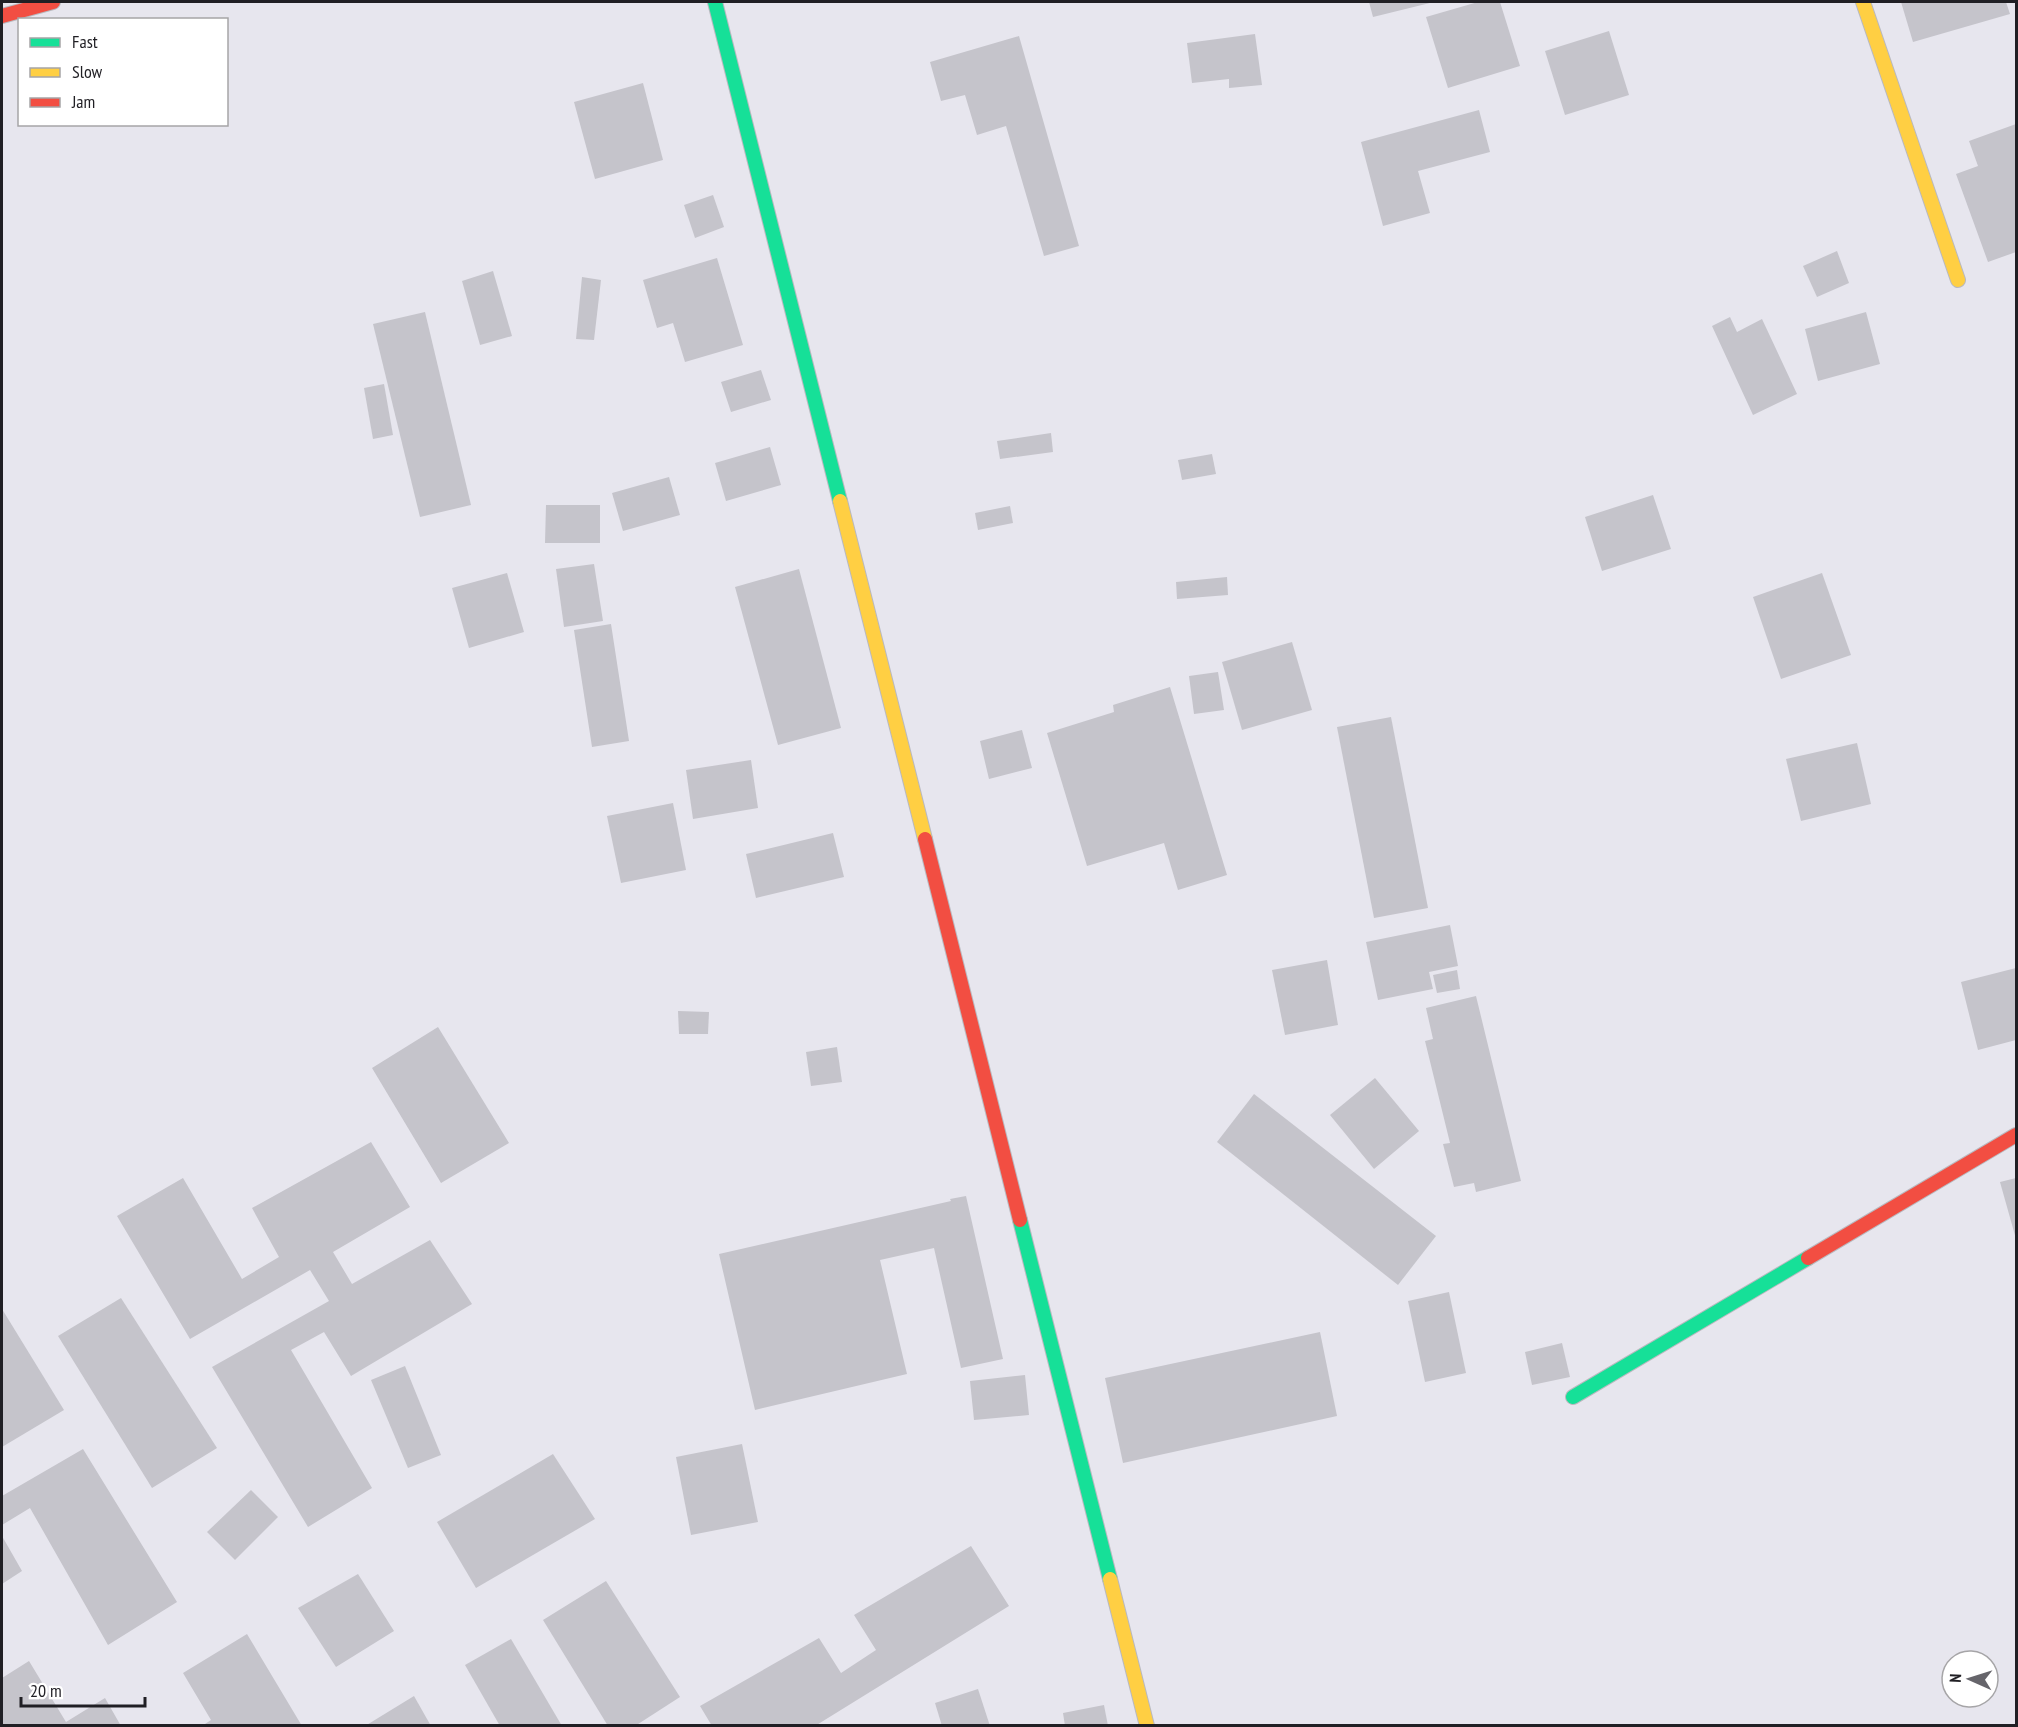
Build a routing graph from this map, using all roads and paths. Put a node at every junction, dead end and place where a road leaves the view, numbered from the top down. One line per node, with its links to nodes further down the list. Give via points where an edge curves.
1 (53, 2): 4 (street)
2 (714, 2): 8 (street)
3 (1863, 2): 5 (street)
4 (2, 16)
5 (1958, 280)
6 (2016, 1135): 7 (street)
7 (1573, 1397)
8 (1147, 1725)

